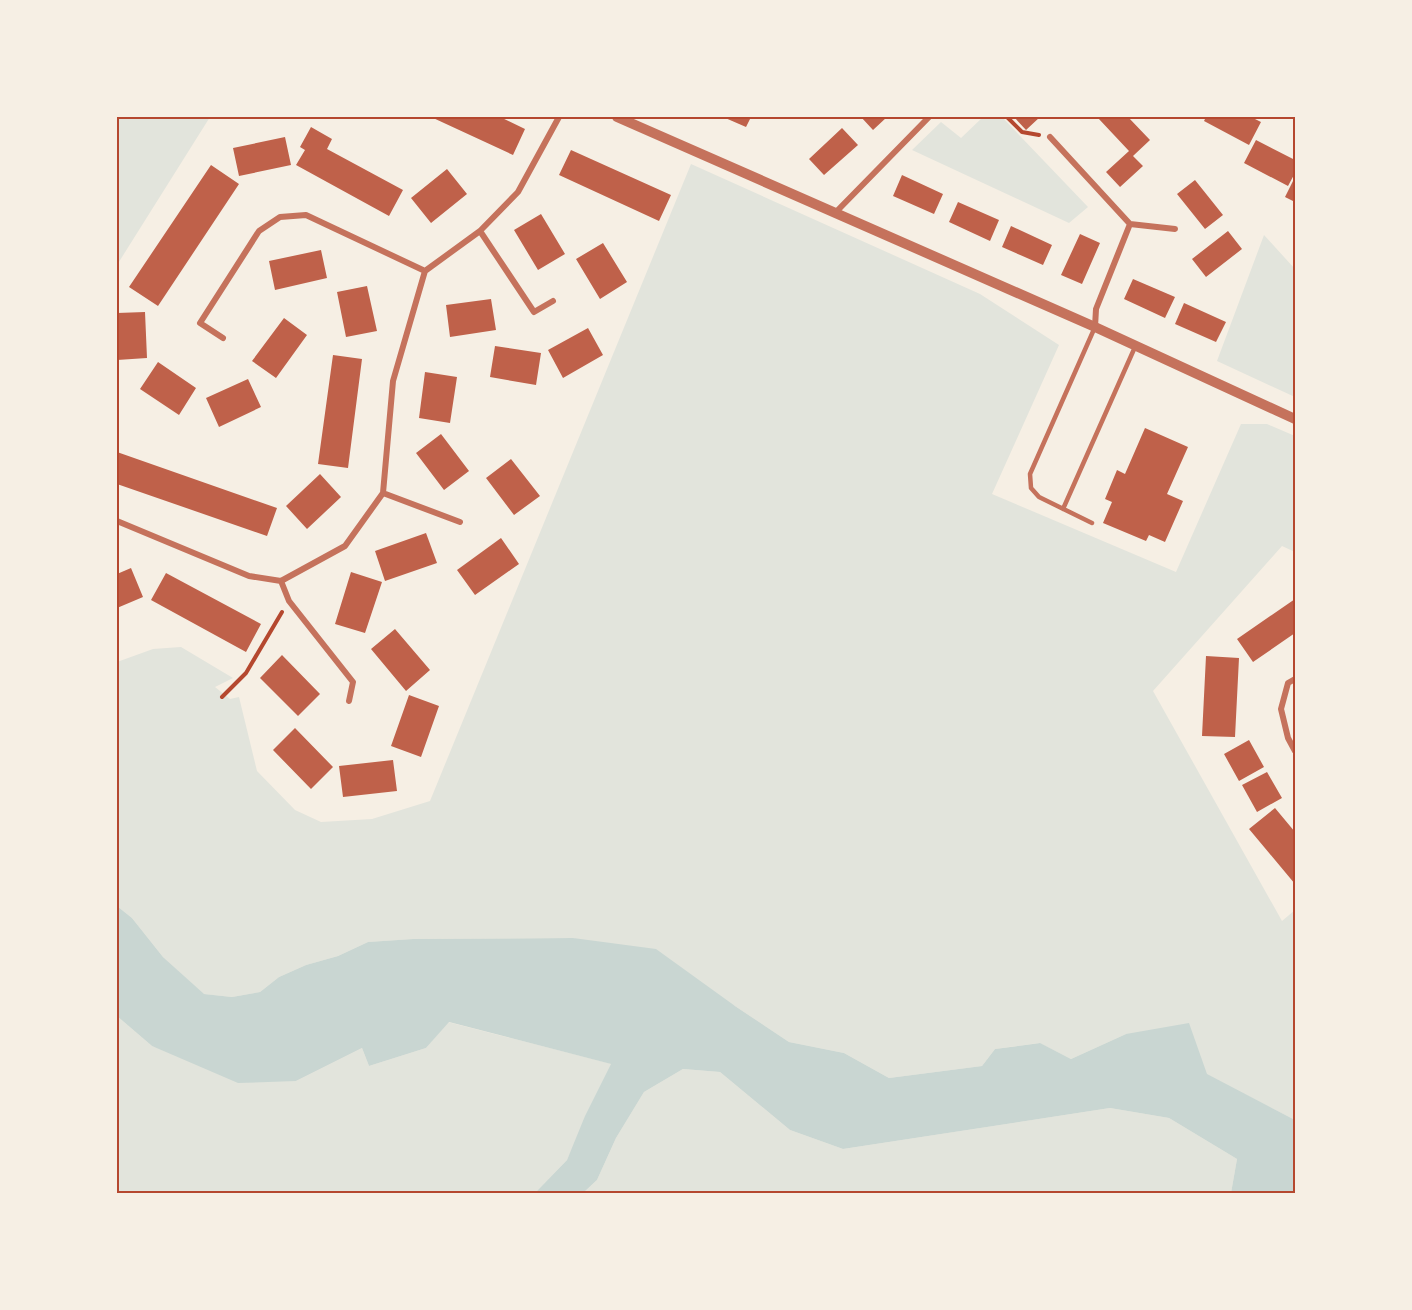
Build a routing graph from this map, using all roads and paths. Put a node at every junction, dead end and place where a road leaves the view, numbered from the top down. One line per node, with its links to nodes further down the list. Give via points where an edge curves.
1 (558, 117): 9 (street, via 518,192)
2 (617, 117): 6 (street)
3 (929, 117): 6 (street)
4 (1007, 117): 5 (path, via 1022,132)
5 (1050, 137): 7 (street)
6 (835, 213): 12 (street)
7 (1130, 225): 8 (street); 12 (street, via 1096,309)
8 (1175, 229)
9 (480, 231): 10 (street); 11 (street, via 534,312)
10 (425, 272): 13 (street, via 306,215 280,217 259,231 200,323); 16 (street, via 393,381)
11 (553, 301)
12 (1095, 327): 14 (street); 17 (lane, via 1030,474 1031,488 1039,497)
13 (223, 338)
14 (1135, 346): 15 (street); 17 (lane)
15 (1295, 419)
16 (382, 493): 19 (street); 21 (street, via 345,546)
17 (1063, 509): 20 (lane)
18 (117, 521): 21 (street, via 249,576)
19 (460, 522)
20 (1092, 523)
21 (282, 581): 22 (street)
22 (289, 602): 24 (path, via 246,673); 25 (street, via 353,682)
23 (1295, 679): 26 (street, via 1288,683 1281,709)
24 (222, 697)
25 (349, 701)
26 (1295, 751)

